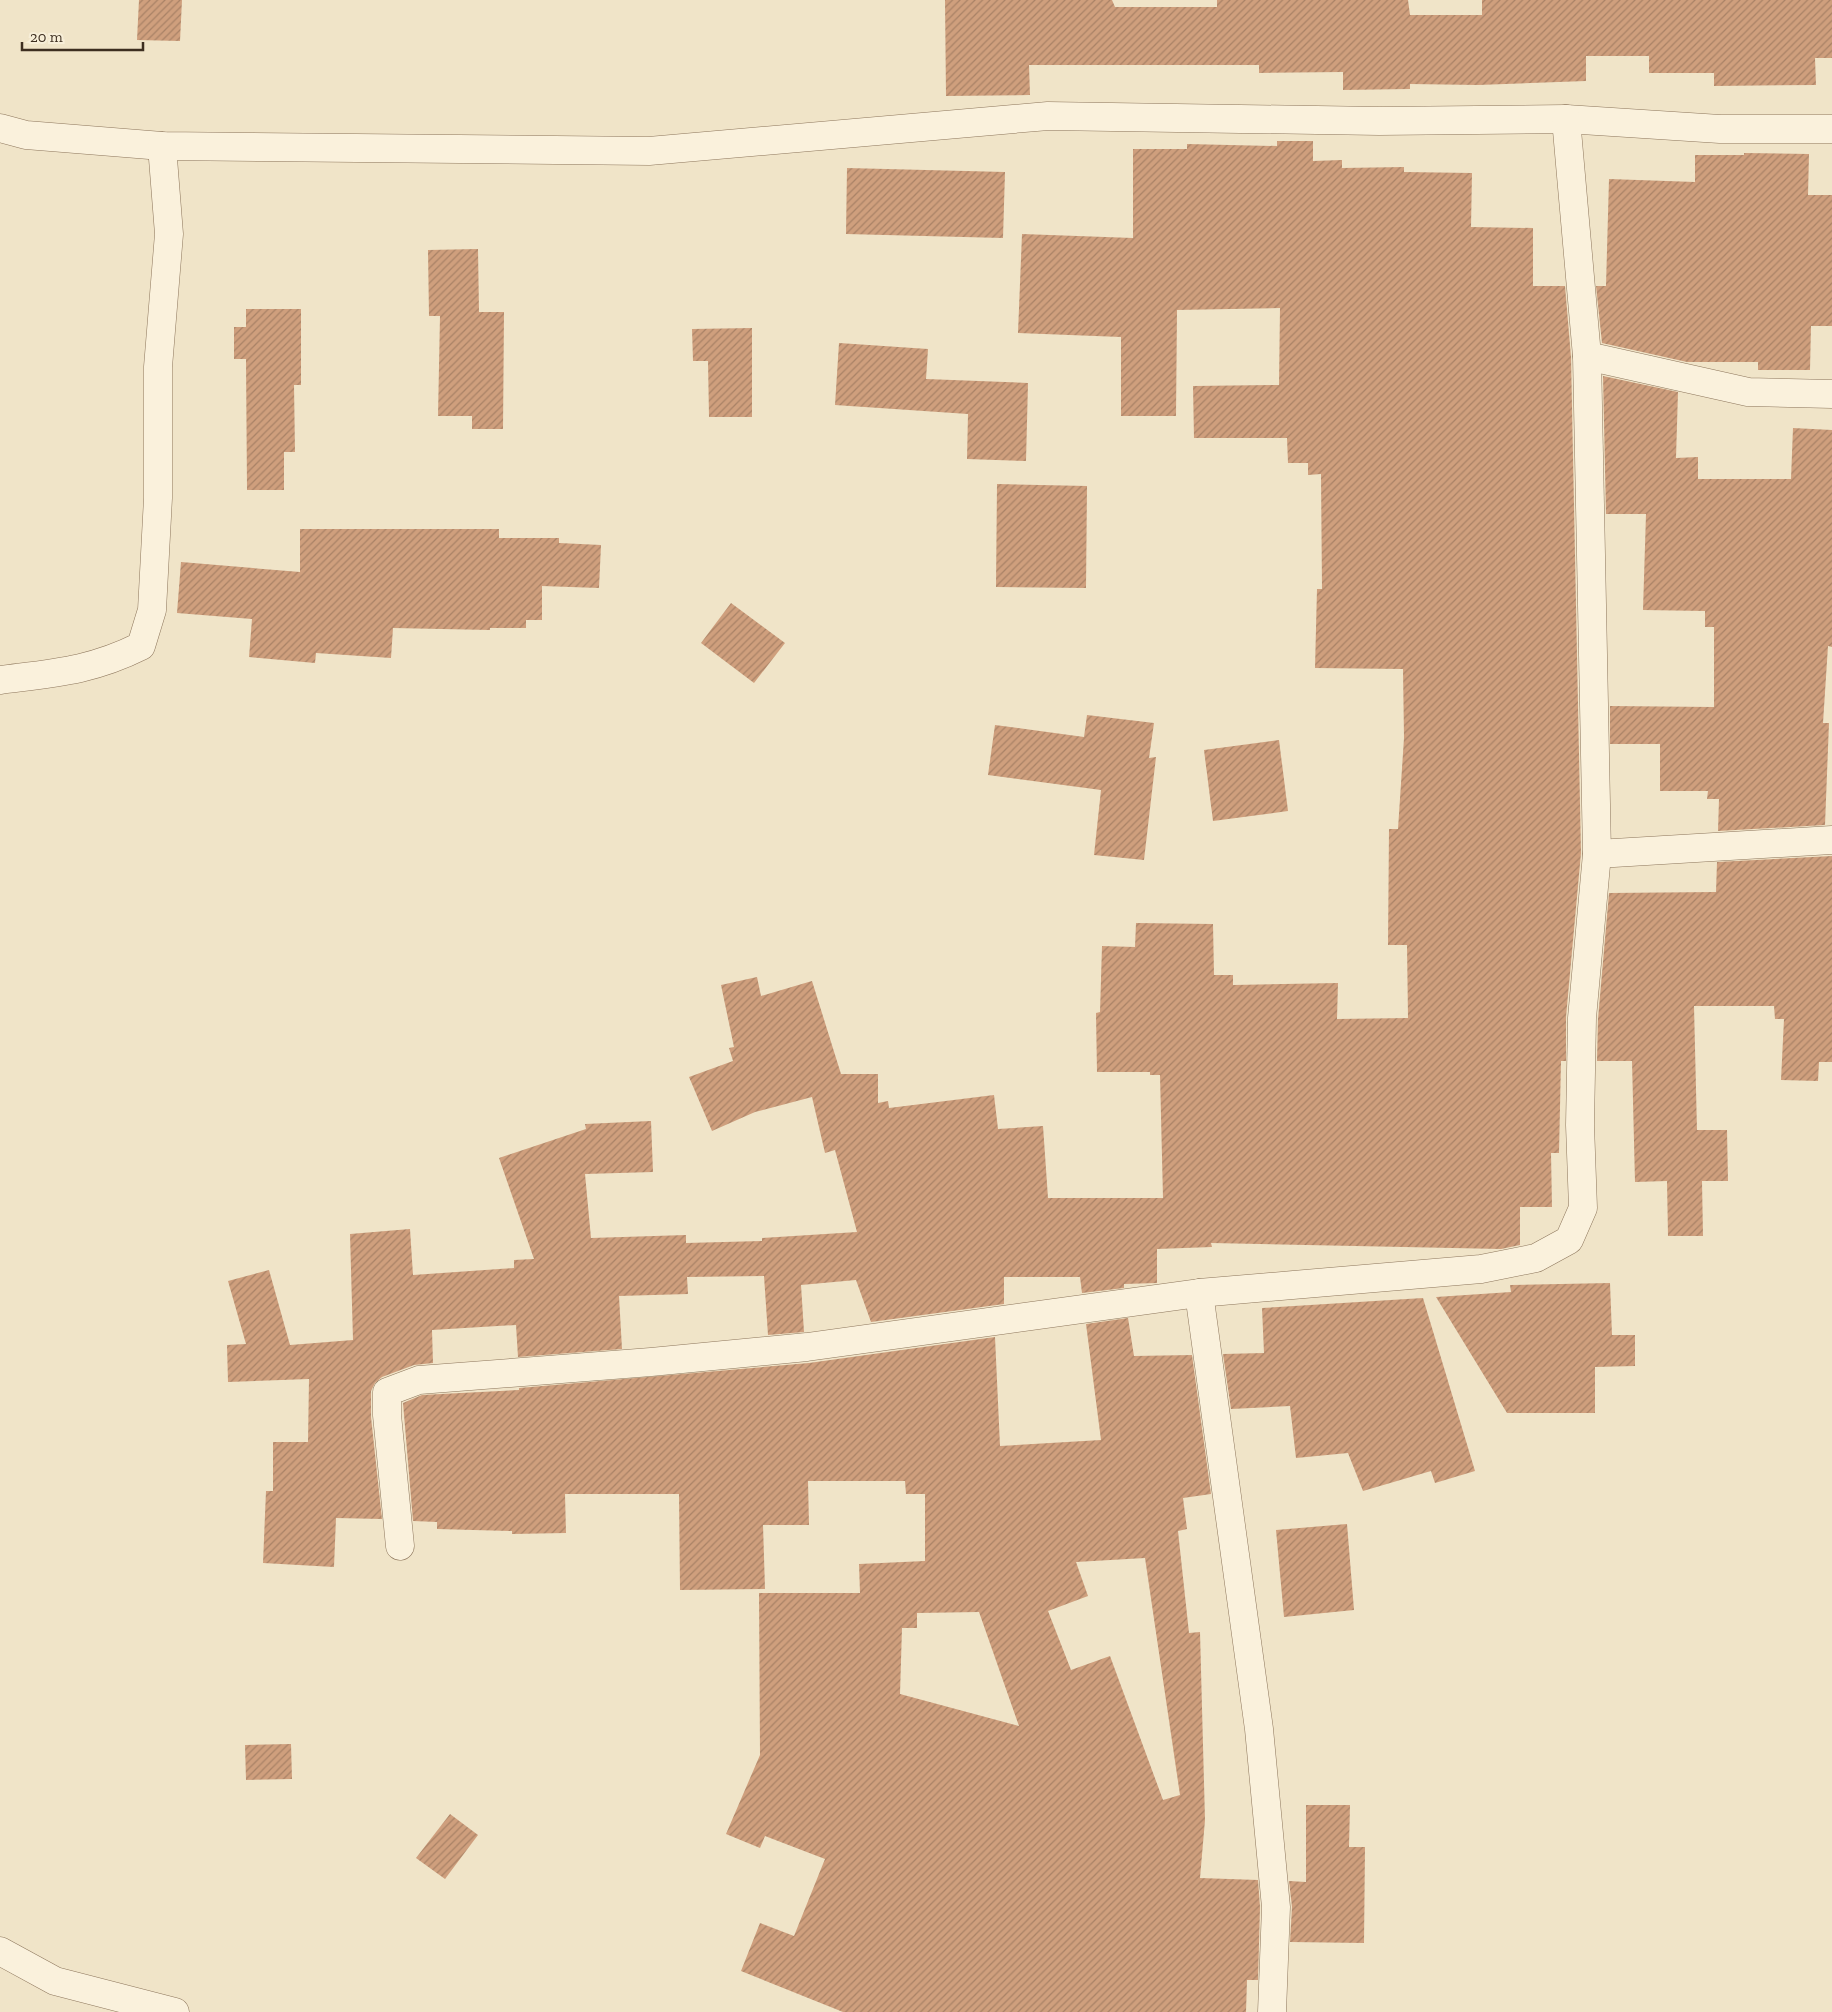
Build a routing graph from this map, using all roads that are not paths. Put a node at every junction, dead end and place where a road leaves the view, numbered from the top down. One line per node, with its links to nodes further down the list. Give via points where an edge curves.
1 (1566, 119): 3 (street, via 1720,128); 4 (street, via 1379,121 1048,116 649,151); 5 (street)
2 (0, 128): 4 (street, via 26,135)
3 (1832, 129)
4 (162, 146): 7 (street, via 169,234 158,367 158,498 152,610 142,646 114,660 79,670)
5 (1587, 356): 6 (street, via 1748,392); 9 (street)
6 (1832, 394)
7 (0, 680)
8 (1832, 840): 9 (street)
9 (1598, 854): 10 (street, via 1582,1018 1580,1125 1583,1208 1568,1240 1536,1258 1481,1269)
10 (1200, 1294): 11 (street, via 807,1347 419,1380 387,1392); 14 (street, via 1260,1739 1276,1907)
11 (400, 1546)
12 (0, 1951): 13 (street, via 55,1981)
13 (175, 2012)
14 (1272, 2012)

